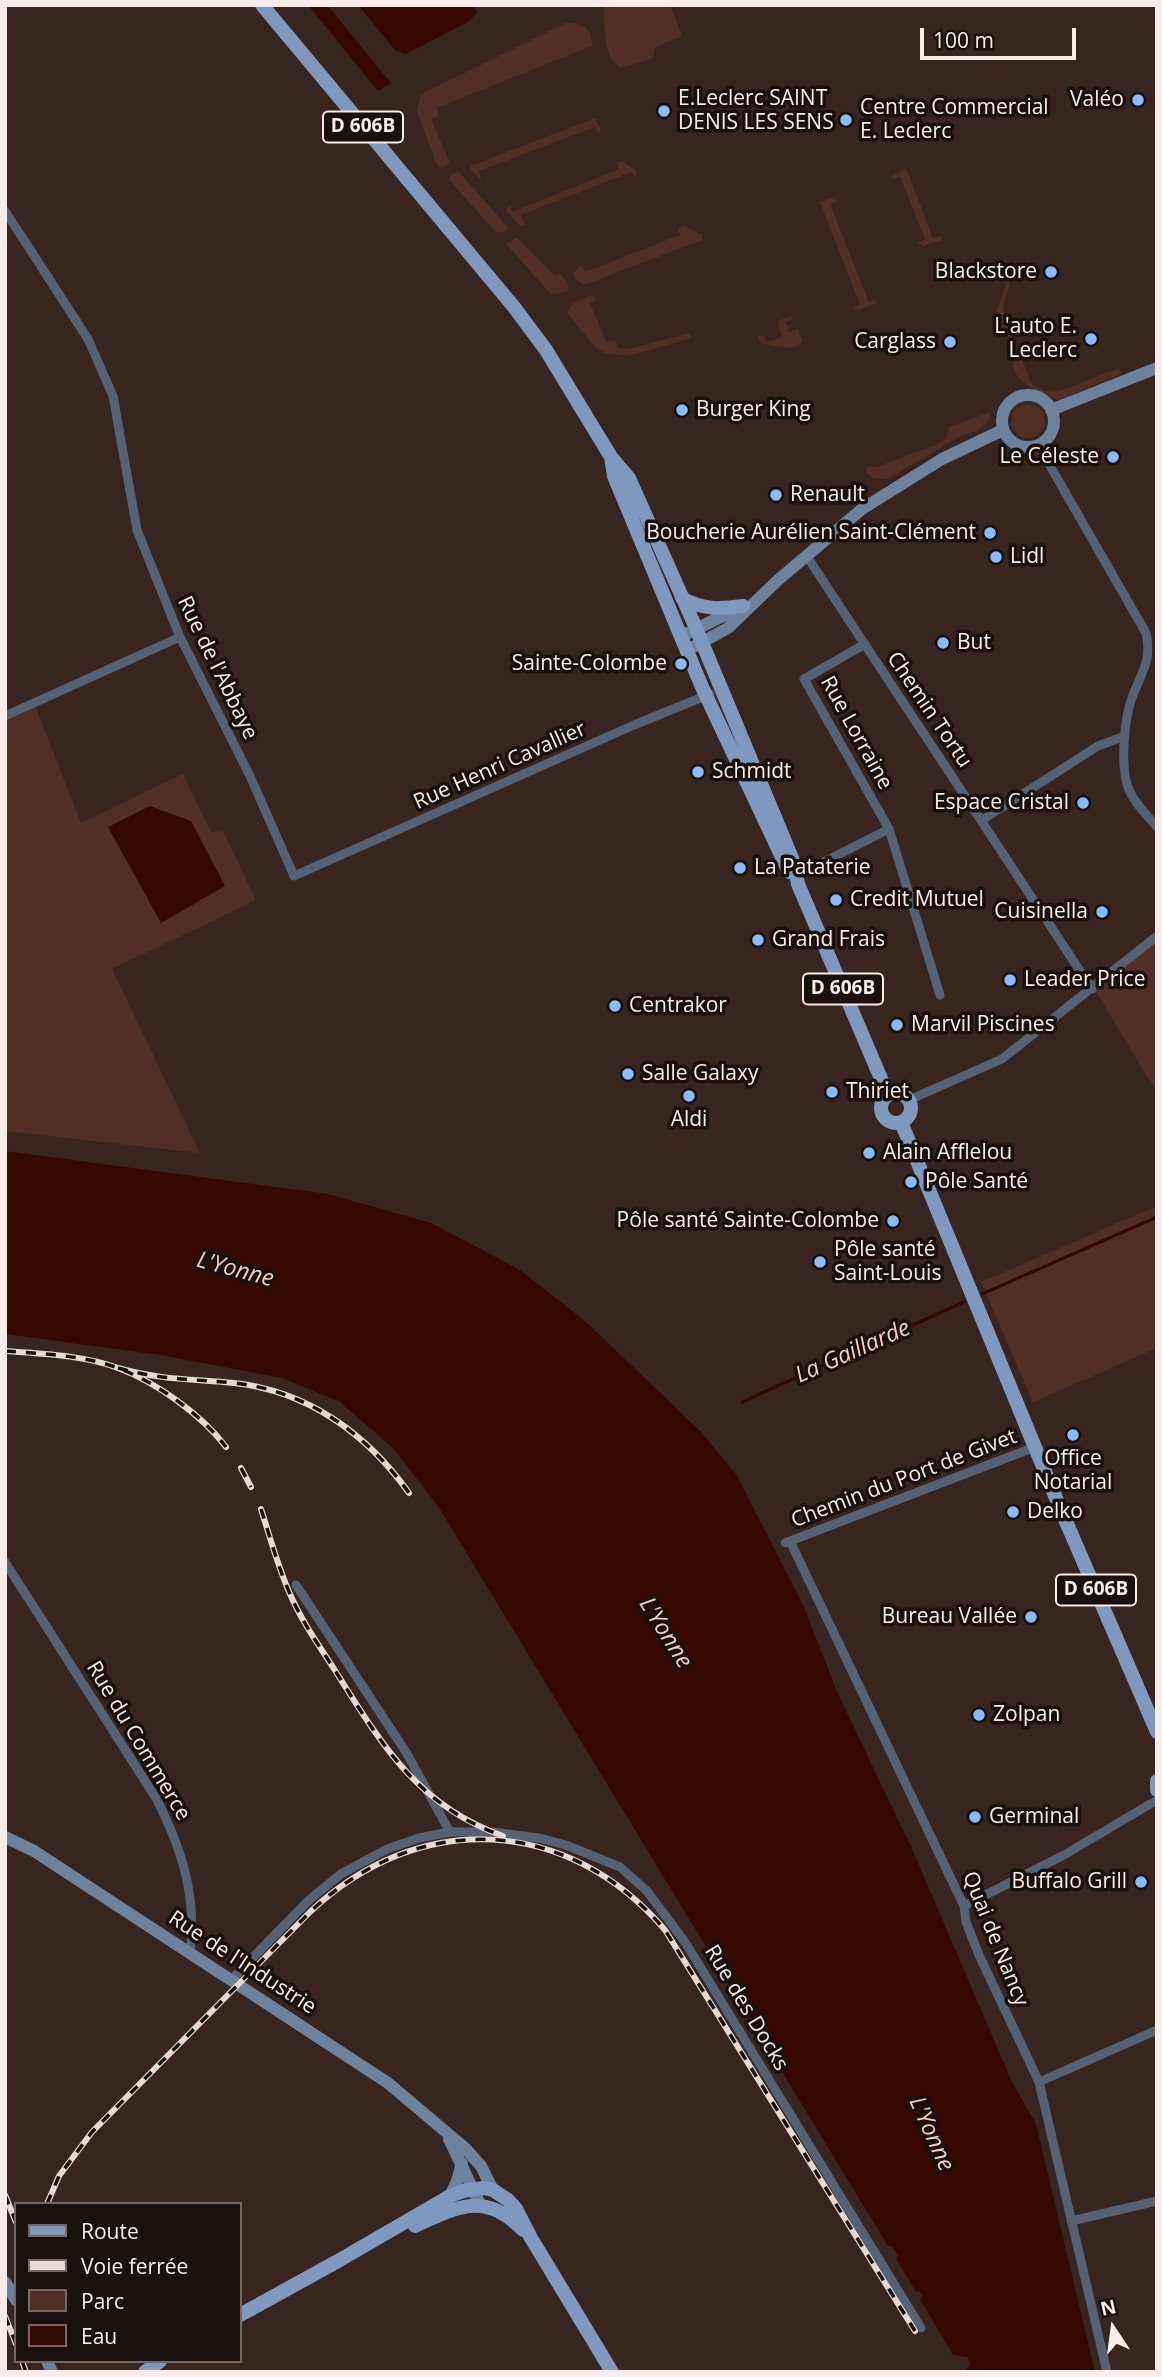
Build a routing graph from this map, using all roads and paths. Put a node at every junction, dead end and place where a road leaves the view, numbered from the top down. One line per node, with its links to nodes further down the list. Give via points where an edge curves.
1 (262, 5): 7 (main road, D 606B, via 514,307 546,349)
2 (5, 211): 13 (street, Rue de l'Abbaye, via 88,339 113,396 136,530)
3 (1157, 368): 4 (street)
4 (1051, 410): 5 (street, via 1032,396 1016,398 1002,415); 6 (street, via 1050,434)
5 (1003, 430): 6 (street, via 1014,443); 8 (street, via 942,459 862,509)
6 (1038, 445): 16 (street, via 1146,633)
7 (611, 457): 9 (main road, D 606B, via 629,478); 14 (main road, D 606B, via 614,476)
8 (806, 555): 10 (street); 15 (street, Chemin Tortu)
9 (682, 598): 11 (main road, via 717,610); 12 (main road, D 606B)
10 (761, 598): 11 (street); 12 (street, via 728,628)
11 (743, 606): 12 (street)
12 (699, 635): 14 (street); 17 (main road, D 606B)
13 (180, 637): 19 (street); 24 (street, Rue de l'Abbaye)
14 (685, 643): 18 (main road, D 606B)
15 (865, 644): 21 (street, Chemin Tortu); 23 (street, Rue Lorraine, via 804,680)
16 (1152, 652): 20 (street, via 1128,710)
17 (721, 689): 18 (street, Rue Henri Cavallier); 25 (main road, D 606B)
18 (706, 695): 24 (street, Rue Henri Cavallier); 25 (main road, D 606B, via 774,843)
19 (5, 716)
20 (1125, 736): 21 (street, via 1098,746); 22 (street, via 1124,774 1129,790)
21 (982, 820): 27 (street, Chemin Tortu)
22 (1157, 827)
23 (889, 828): 25 (street); 28 (street, Rue Lorraine)
24 (294, 876)
25 (796, 879): 29 (main road, D 606B)
26 (1157, 936): 27 (street)
27 (1092, 989): 30 (street, via 995,1064)
28 (940, 995)
29 (888, 1095): 30 (main road, via 902,1094); 31 (main road, via 882,1102 883,1115)
30 (909, 1100): 31 (main road, via 909,1114)
31 (901, 1122): 32 (main road, D 606B)
32 (1035, 1447): 33 (street, Chemin du Port de Givet); 36 (main road, D 606B)
33 (788, 1542): 42 (street, Quai de Nancy)
34 (5, 1562): 43 (street, Rue du Commerce, via 175,1835 190,1892)
35 (296, 1585): 40 (street, via 412,1762)
36 (1157, 1732)
37 (1157, 1781): 38 (main road)
38 (1157, 1790)
39 (1157, 1800): 42 (street)
40 (450, 1832): 44 (street, Rue des Docks, via 402,1843 341,1874); 57 (street, Rue des Docks, via 521,1835 566,1845 620,1867 647,1891 685,1942)
41 (5, 1837): 43 (street, Rue de l'Industrie, via 34,1851)
42 (964, 1906): 46 (street, Quai de Nancy, via 979,1955)
43 (190, 1954): 44 (street, Rue de l'Industrie)
44 (230, 1980): 47 (street, Rue de l'Industrie, via 388,2083)
45 (1157, 2030): 46 (street)
46 (1039, 2082): 53 (street, Quai de Nancy)
47 (447, 2135): 48 (street); 49 (street, Rue de l'Industrie, via 481,2166)
48 (462, 2162): 49 (street); 50 (street)
49 (484, 2186): 50 (main road); 52 (street); 54 (main road, via 508,2200)
50 (450, 2196): 55 (main road)
51 (1157, 2201): 53 (street)
52 (481, 2204): 54 (main road, via 512,2219); 55 (main road, via 450,2210)
53 (1071, 2221): 59 (street, Quai de Nancy)
54 (531, 2238): 58 (main road)
55 (338, 2261): 56 (main road)
56 (242, 2314)
57 (921, 2328)
58 (612, 2372)
59 (1107, 2372)

